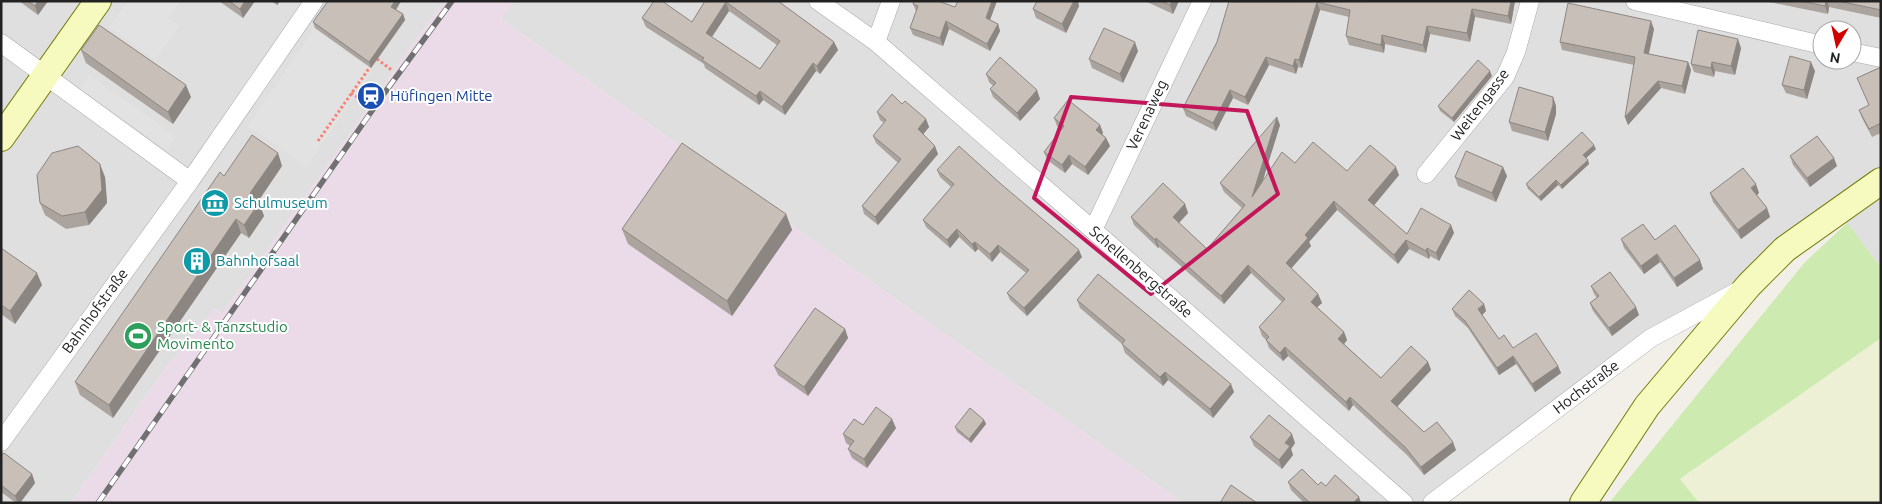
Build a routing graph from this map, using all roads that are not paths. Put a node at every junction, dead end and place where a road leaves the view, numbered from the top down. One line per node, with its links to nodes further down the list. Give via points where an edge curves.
1 (98, 1): 14 (street)
2 (314, 1): 17 (street, Bahnhofstraße)
3 (818, 1): 9 (street, Schellenbergstraße)
4 (891, 1): 9 (street)
5 (1202, 1): 19 (street, Verenaweg)
6 (1530, 1): 16 (street, Weitengasse, via 1516,52 1505,77)
7 (1635, 1): 8 (street)
8 (1658, 4): 10 (street)
9 (876, 42): 19 (street, Schellenbergstraße)
10 (1812, 42)
11 (1, 43): 14 (street)
12 (1862, 54): 13 (street)
13 (1881, 58)
14 (46, 75): 15 (street); 17 (street)
15 (1, 138)
16 (1426, 174)
17 (190, 181): 21 (street, Bahnhofstraße)
18 (1881, 181): 20 (street, Hochstraße, via 1785,249)
19 (1093, 230): 22 (street, Schellenbergstraße)
20 (1749, 285): 23 (street, Hochstraße, via 1651,338); 24 (street, Hochstraße, via 1647,406)
21 (1, 442)
22 (1404, 503)
23 (1432, 503)
24 (1583, 503)

